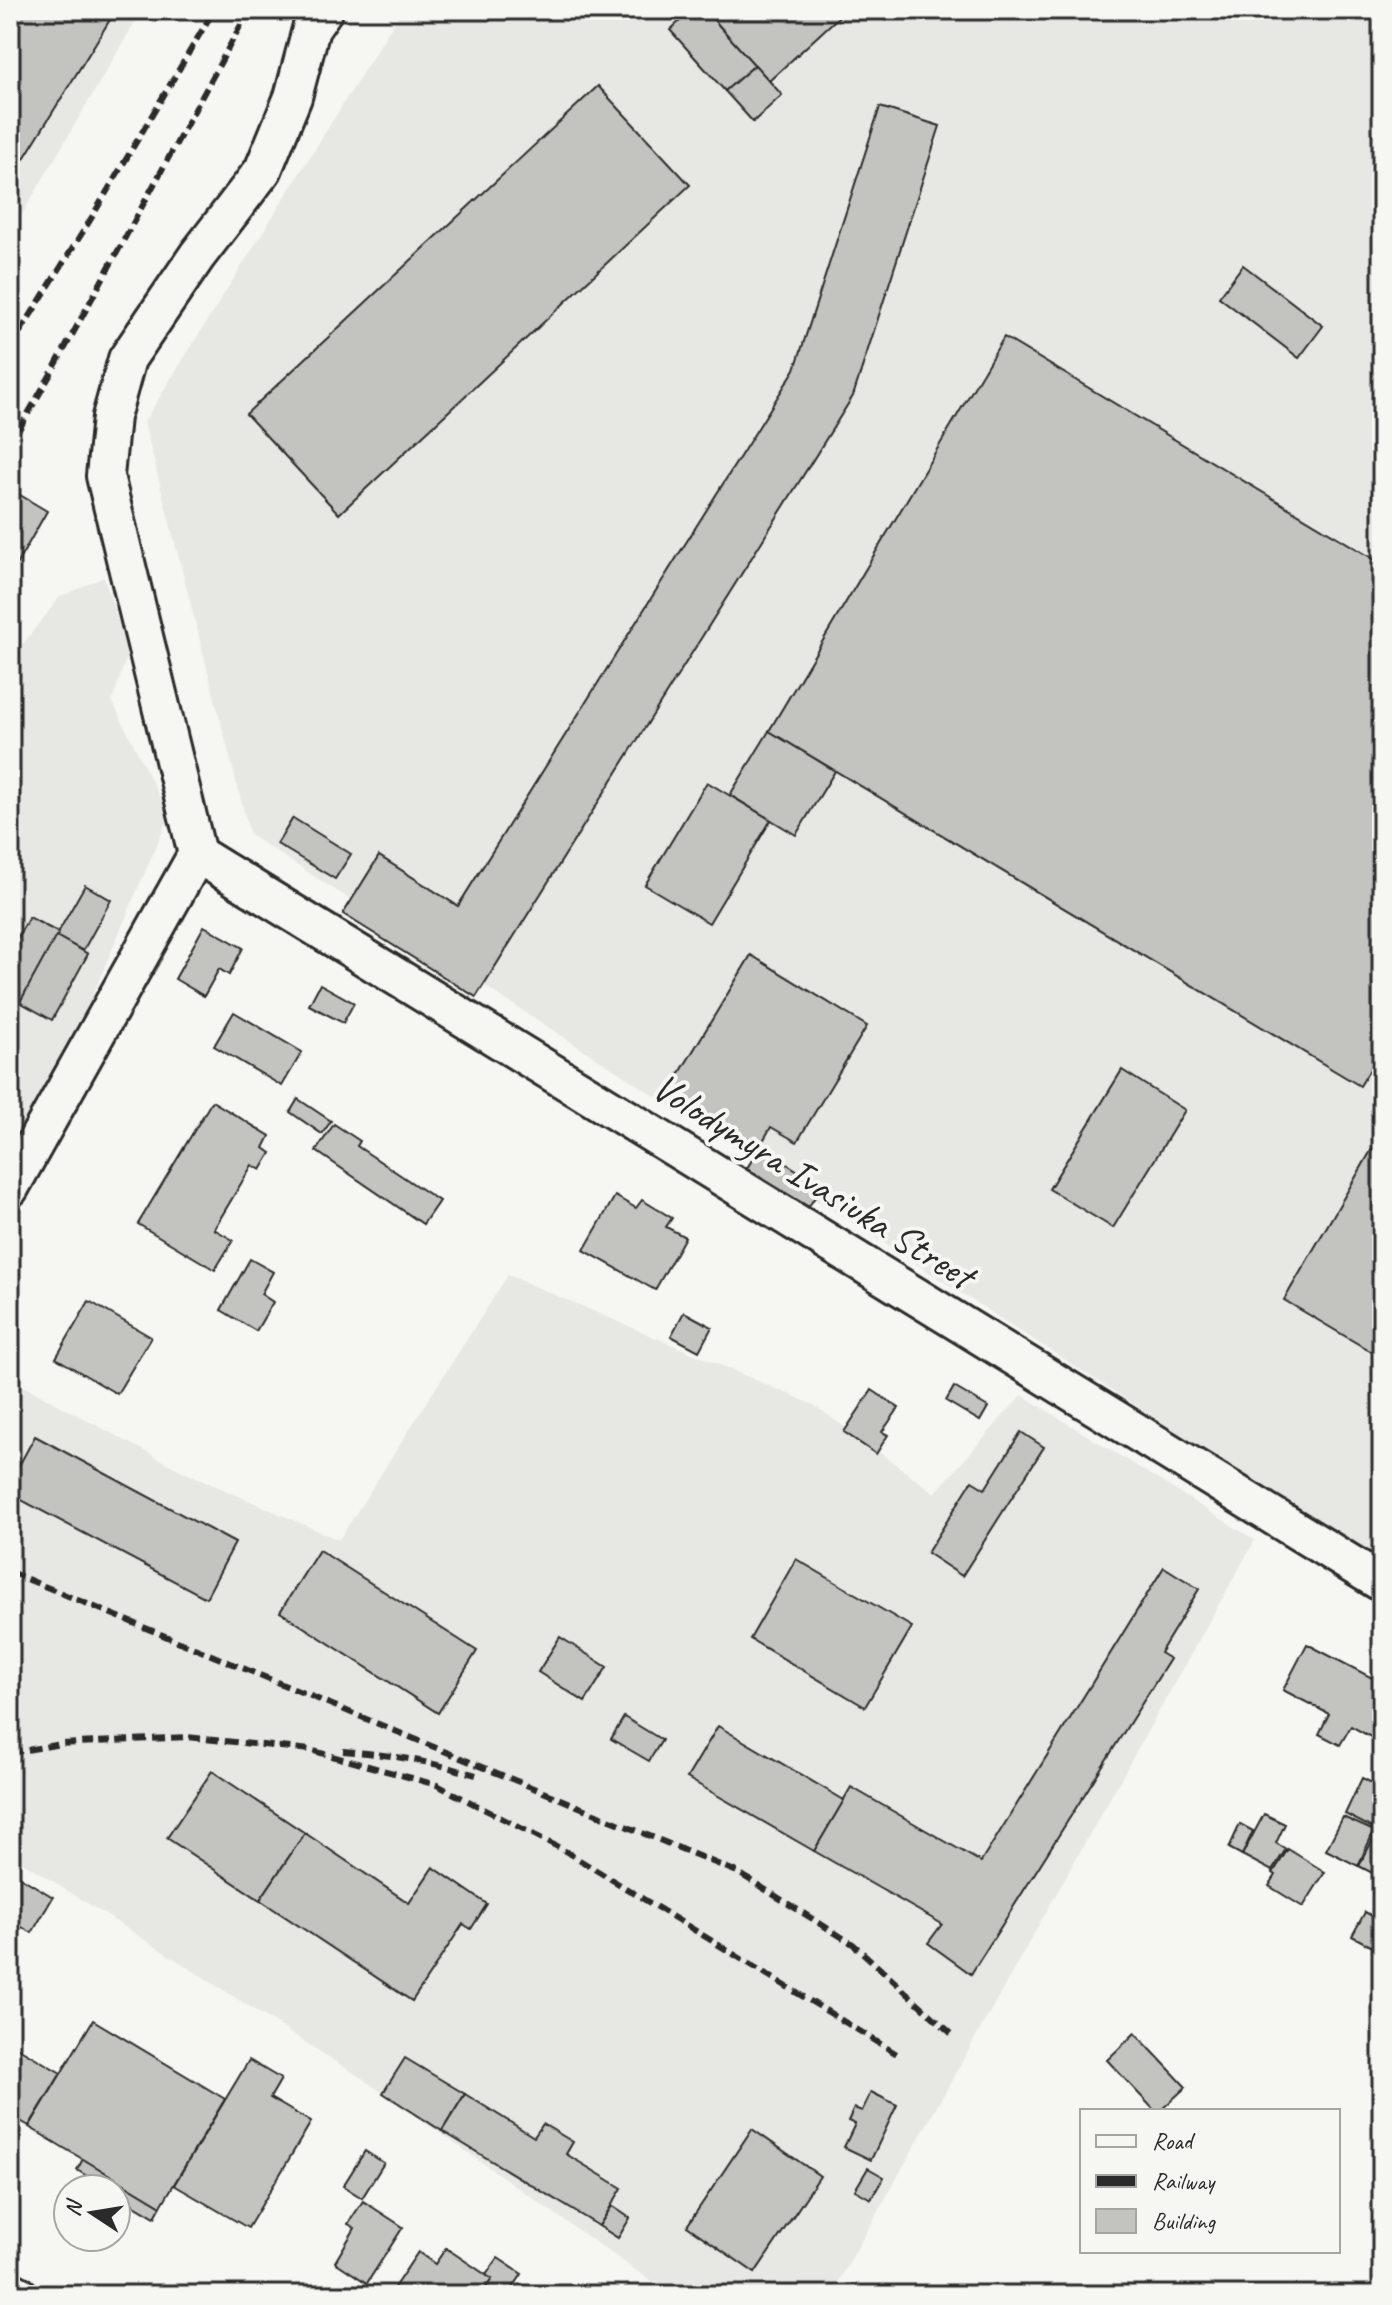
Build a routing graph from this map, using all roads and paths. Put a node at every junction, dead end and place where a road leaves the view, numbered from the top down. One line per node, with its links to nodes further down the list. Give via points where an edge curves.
1 (324, 10): 2 (street, via 311,29 293,97 263,170 127,359 111,417 105,476)
2 (197, 854): 3 (street); 4 (street, Volodymyra Ivasiuka Street)
3 (10, 1188)
4 (1382, 1583)
5 (10, 2290): 6 (street)
6 (19, 2295)

